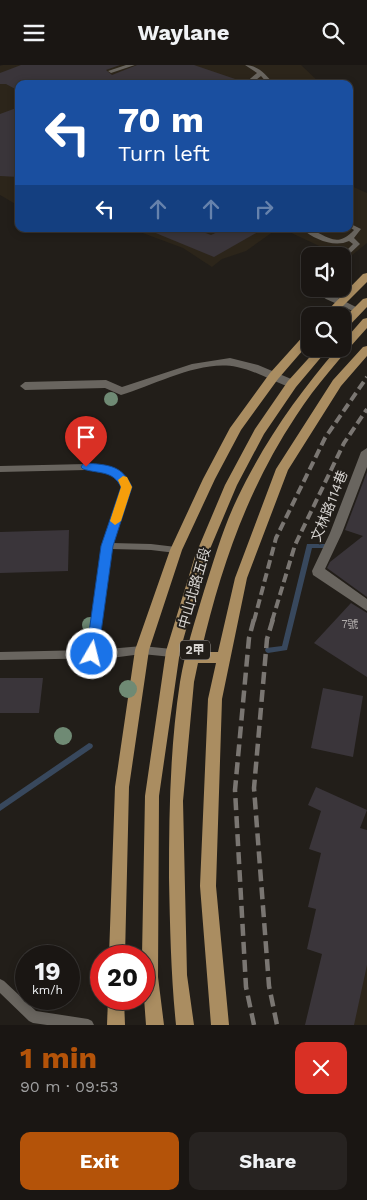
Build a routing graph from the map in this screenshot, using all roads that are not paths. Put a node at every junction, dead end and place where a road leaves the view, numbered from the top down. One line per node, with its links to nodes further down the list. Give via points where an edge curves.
1 (132, 65): 3 (lane)
2 (248, 65): 4 (lane)
3 (112, 71)
4 (261, 73): 5 (lane); 6 (lane)
5 (252, 80)
6 (268, 80)
7 (353, 227): 9 (lane, via 358,229)
8 (312, 232): 9 (lane, via 335,242)
9 (350, 238): 10 (lane, via 357,244)
10 (351, 250)
11 (367, 276): 14 (main road)
12 (329, 297): 14 (lane)
13 (367, 301): 16 (main road)
14 (340, 303): 15 (main road); 16 (lane)
15 (336, 307)
16 (358, 310): 17 (main road)
17 (351, 317)
18 (367, 321): 34 (main road, 中山北路五段 / 2甲, via 292,413 243,499 225,545)
19 (301, 345): 22 (main road, 中山北路五段)
20 (367, 349): 35 (main road, via 338,383 282,469 241,578)
21 (316, 357): 23 (main road, 中山北路五段 / 2甲)
22 (274, 376): 23 (street); 24 (street, via 250,366 228,362 210,364 121,391 106,384); 28 (main road, 中山北路五段, via 236,427)
23 (292, 384): 31 (main road, 中山北路五段 / 2甲, via 258,432 231,485 201,556)
24 (25, 386)
25 (367, 452): 29 (street, 文林路114巷, via 318,571)
26 (0, 469): 27 (lane, via 86,467 108,469 122,477 127,487)
27 (107, 546): 28 (lane); 32 (lane)
28 (176, 550): 30 (main road, 中山北路五段)
29 (367, 606)
30 (142, 650): 31 (lane); 32 (lane); 36 (main road, 中山北路五段, via 122,787)
31 (172, 653): 41 (main road, 中山北路五段 / 2甲, via 152,796 150,977)
32 (92, 654): 33 (lane)
33 (0, 657)
34 (193, 657): 35 (main road); 42 (main road, 中山北路五段 / 2甲, via 187,682 176,801 179,975)
35 (224, 659): 43 (main road, via 215,699 208,886)
36 (117, 945)
37 (0, 985): 40 (lane, via 33,1017)
38 (114, 1010): 39 (main road)
39 (112, 1024)
40 (88, 1025)
41 (155, 1025)
42 (185, 1025)
43 (220, 1025)

